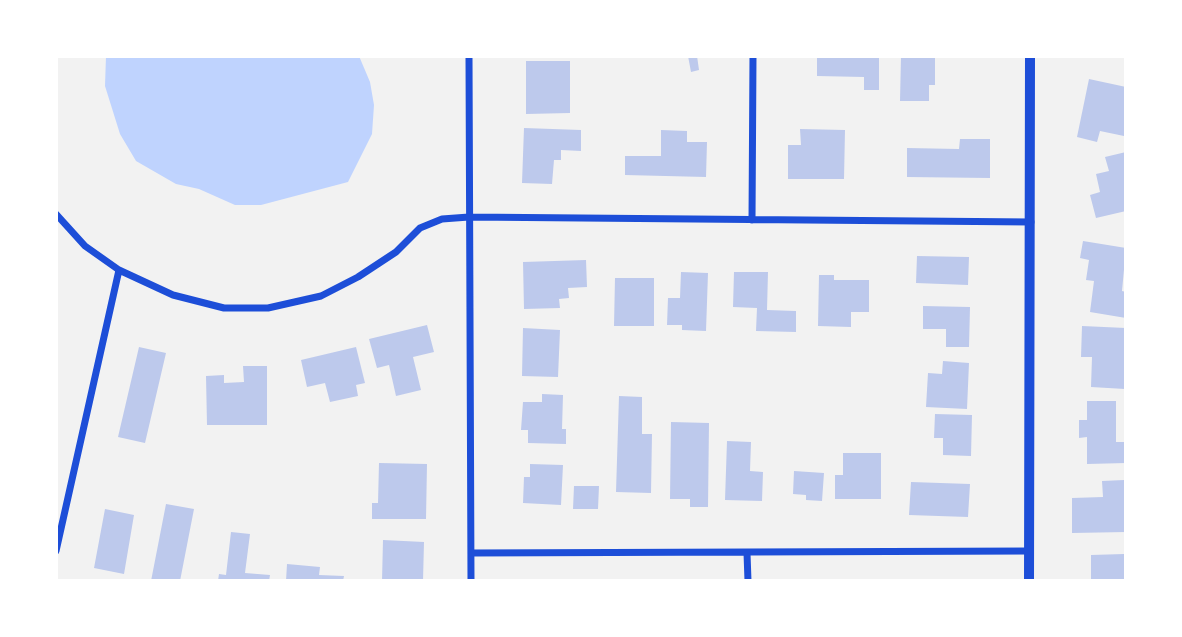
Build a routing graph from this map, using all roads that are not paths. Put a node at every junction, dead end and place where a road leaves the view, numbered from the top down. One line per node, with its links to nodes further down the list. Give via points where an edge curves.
1 (470, 56): 5 (street)
2 (753, 56): 6 (street)
3 (1030, 56): 7 (street)
4 (56, 214): 8 (street, via 85,246)
5 (470, 217): 6 (street); 8 (street, via 442,219 420,228 396,252 321,296 268,308 224,308 173,295); 11 (street)
6 (752, 220): 7 (street)
7 (1031, 222): 10 (street)
8 (119, 270): 9 (street)
9 (56, 551)
10 (1029, 551): 12 (street); 15 (street)
11 (471, 553): 12 (street); 13 (street)
12 (747, 553): 14 (street)
13 (471, 581)
14 (748, 581)
15 (1029, 581)

